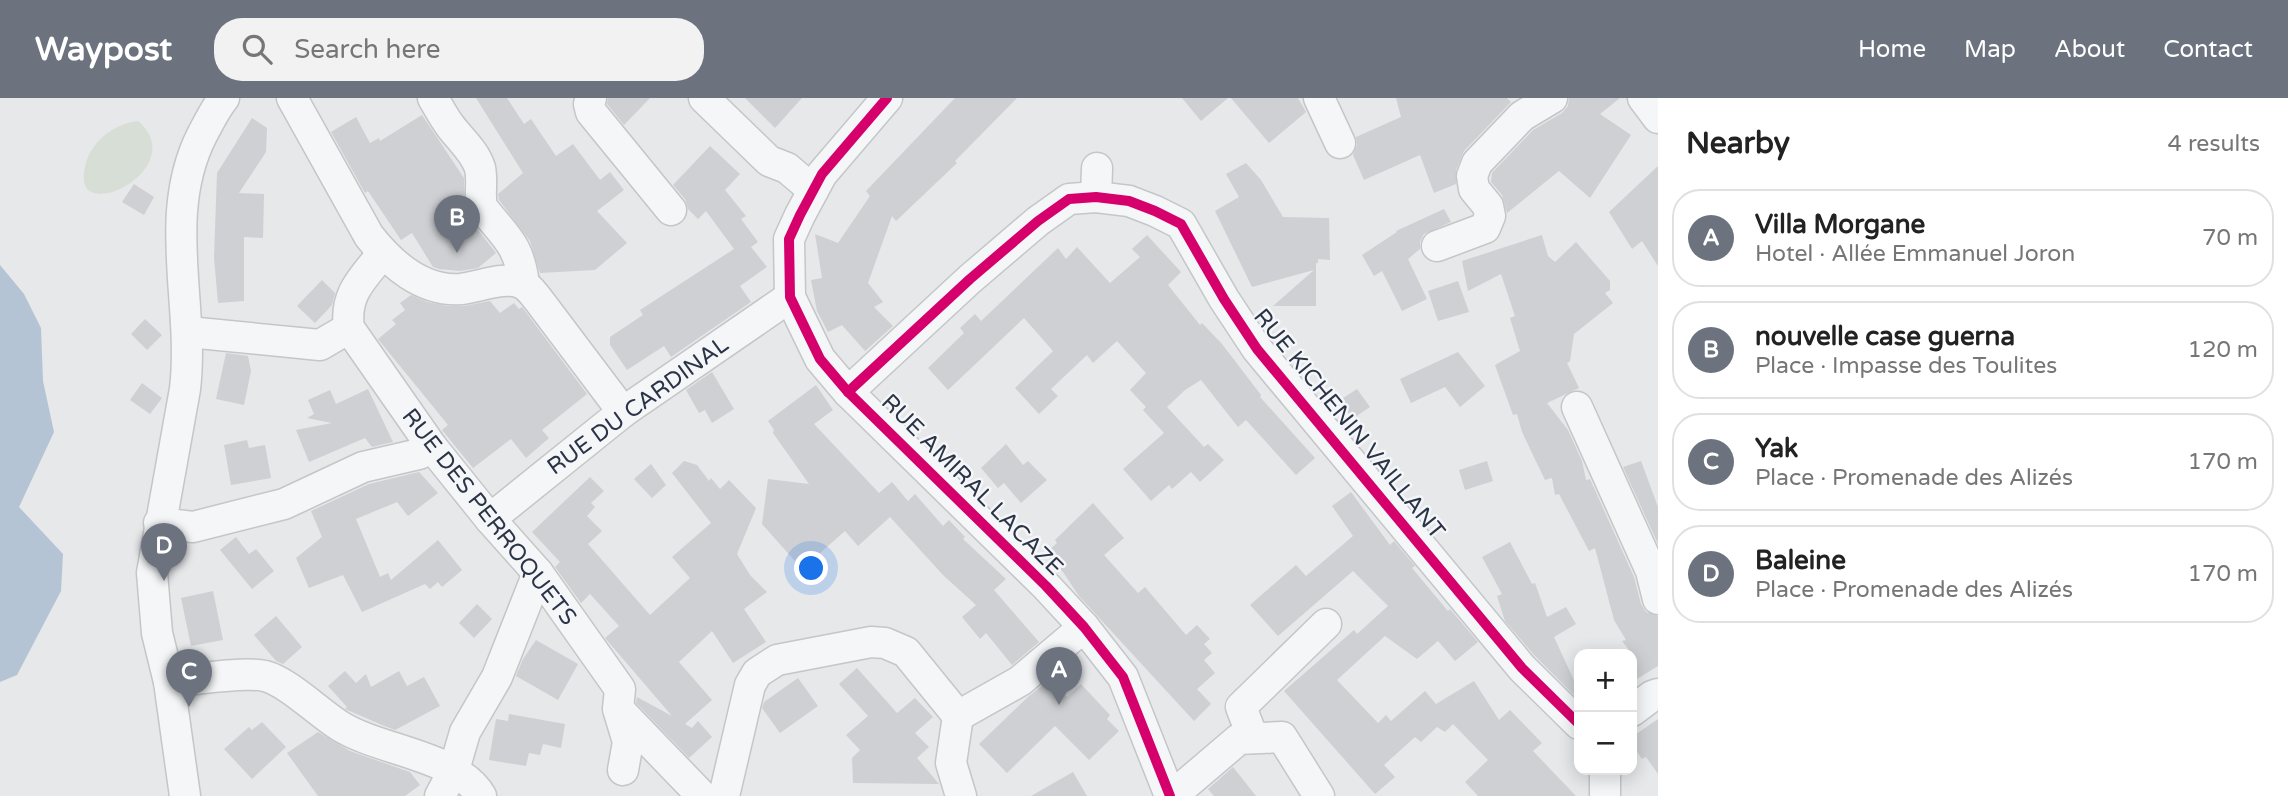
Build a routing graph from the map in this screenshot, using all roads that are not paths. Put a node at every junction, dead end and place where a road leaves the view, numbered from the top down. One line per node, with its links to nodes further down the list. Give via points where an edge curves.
1 (224, 98): 19 (street, via 194,152 183,194 180,230)
2 (292, 98): 15 (street)
3 (433, 98): 16 (street, via 479,165 482,207 516,248)
4 (592, 98): 13 (street, via 591,112)
5 (704, 98): 12 (street, via 769,161 787,168)
6 (887, 98): 12 (street, RUE AMIRAL LACAZE)
7 (1319, 98): 11 (street)
8 (1643, 98): 10 (street)
9 (1539, 101): 14 (street, via 1477,163 1472,176 1474,189 1488,206 1485,228)
10 (1658, 118)
11 (1340, 144)
12 (813, 190): 17 (street, RUE AMIRAL LACAZE, via 789,239)
13 (671, 210)
14 (1437, 246)
15 (383, 253): 16 (street, via 417,279 445,288); 18 (street, via 350,300 346,312)
16 (524, 284): 22 (street)
17 (790, 297): 20 (street, RUE AMIRAL LACAZE, via 820,359); 22 (street, RUE DU CARDINAL)
18 (349, 328): 19 (street, via 320,345); 23 (street, RUE DES PERROQUETS)
19 (188, 332): 25 (street, via 185,389)
20 (848, 392): 29 (street, RUE AMIRAL LACAZE); 35 (street, RUE KICHENIN VAILLANT, via 1038,221 1097,183 1181,225 1257,349 1522,668)
21 (1577, 407): 27 (street, via 1650,571)
22 (623, 412): 24 (street, RUE DU CARDINAL)
23 (432, 447): 24 (street, RUE DES PERROQUETS); 25 (street, via 363,467 284,504 193,527)
24 (490, 519): 26 (street, RUE DES PERROQUETS)
25 (159, 523): 30 (street, via 152,573 157,633)
26 (538, 573): 33 (street, RUE DES PERROQUETS, via 620,689); 37 (street, via 497,677 465,732)
27 (1658, 599)
28 (1326, 624): 36 (street, via 1241,707)
29 (1084, 627): 34 (street, via 1020,681); 46 (street, RUE AMIRAL LACAZE, via 1123,677)
30 (169, 682): 37 (street, via 265,676 342,727); 40 (street)
31 (1658, 694): 32 (street)
32 (1637, 707)
33 (618, 709): 38 (street, RUE DES PERROQUETS, via 628,742); 43 (street)
34 (958, 716): 44 (street, via 906,652 885,643 777,660 757,673 750,685); 45 (street, via 951,763)
35 (1574, 719)
36 (1253, 738): 46 (street, via 1239,739); 47 (street, via 1282,737)
37 (454, 770): 41 (street); 42 (street)
38 (623, 770)
39 (1605, 775): 48 (street)
40 (185, 796)
41 (440, 796)
42 (481, 796)
43 (702, 796)
44 (724, 796)
45 (961, 796)
46 (1171, 796)
47 (1319, 796)
48 (1605, 796)

